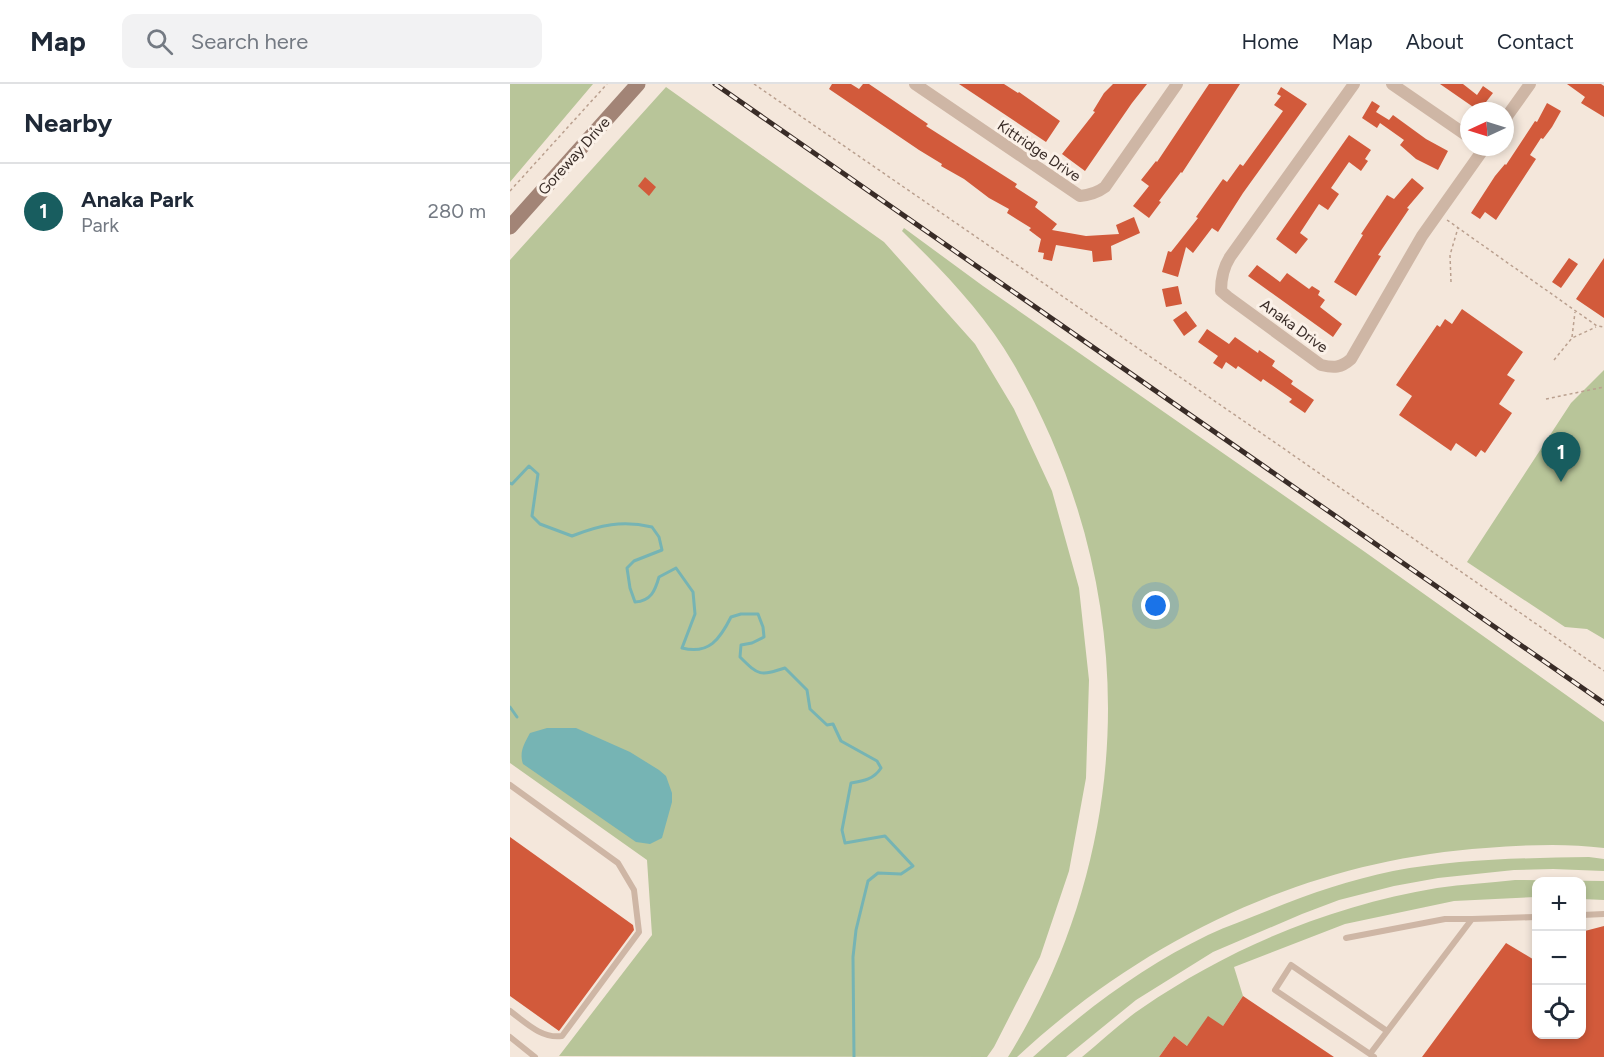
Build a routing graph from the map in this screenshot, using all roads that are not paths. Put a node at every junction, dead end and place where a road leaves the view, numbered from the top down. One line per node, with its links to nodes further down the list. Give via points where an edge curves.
1 (638, 84): 10 (main road, Goreway Drive)
2 (915, 84): 3 (street, Kittridge Drive, via 1080,196 1105,187)
3 (1177, 84)
4 (1354, 84): 9 (street, Anaka Drive, via 1223,267 1221,291 1321,365 1342,367 1351,359 1412,251)
5 (1392, 84): 8 (street)
6 (1530, 84): 7 (street)
7 (1514, 106)
8 (1460, 130)
9 (1478, 156)
10 (510, 227)
11 (510, 785): 17 (lane, via 618,863 634,890 639,932 562,1036 551,1037 537,1031)
12 (1604, 914): 13 (lane)
13 (1586, 915)
14 (1532, 917): 15 (lane)
15 (1472, 919): 16 (lane, via 1445,919); 18 (lane)
16 (1346, 938)
17 (510, 1011)
18 (1387, 1031): 20 (lane); 20 (lane, via 1291,965 1275,990)
19 (510, 1037): 21 (lane)
20 (1372, 1055)
21 (536, 1057)

